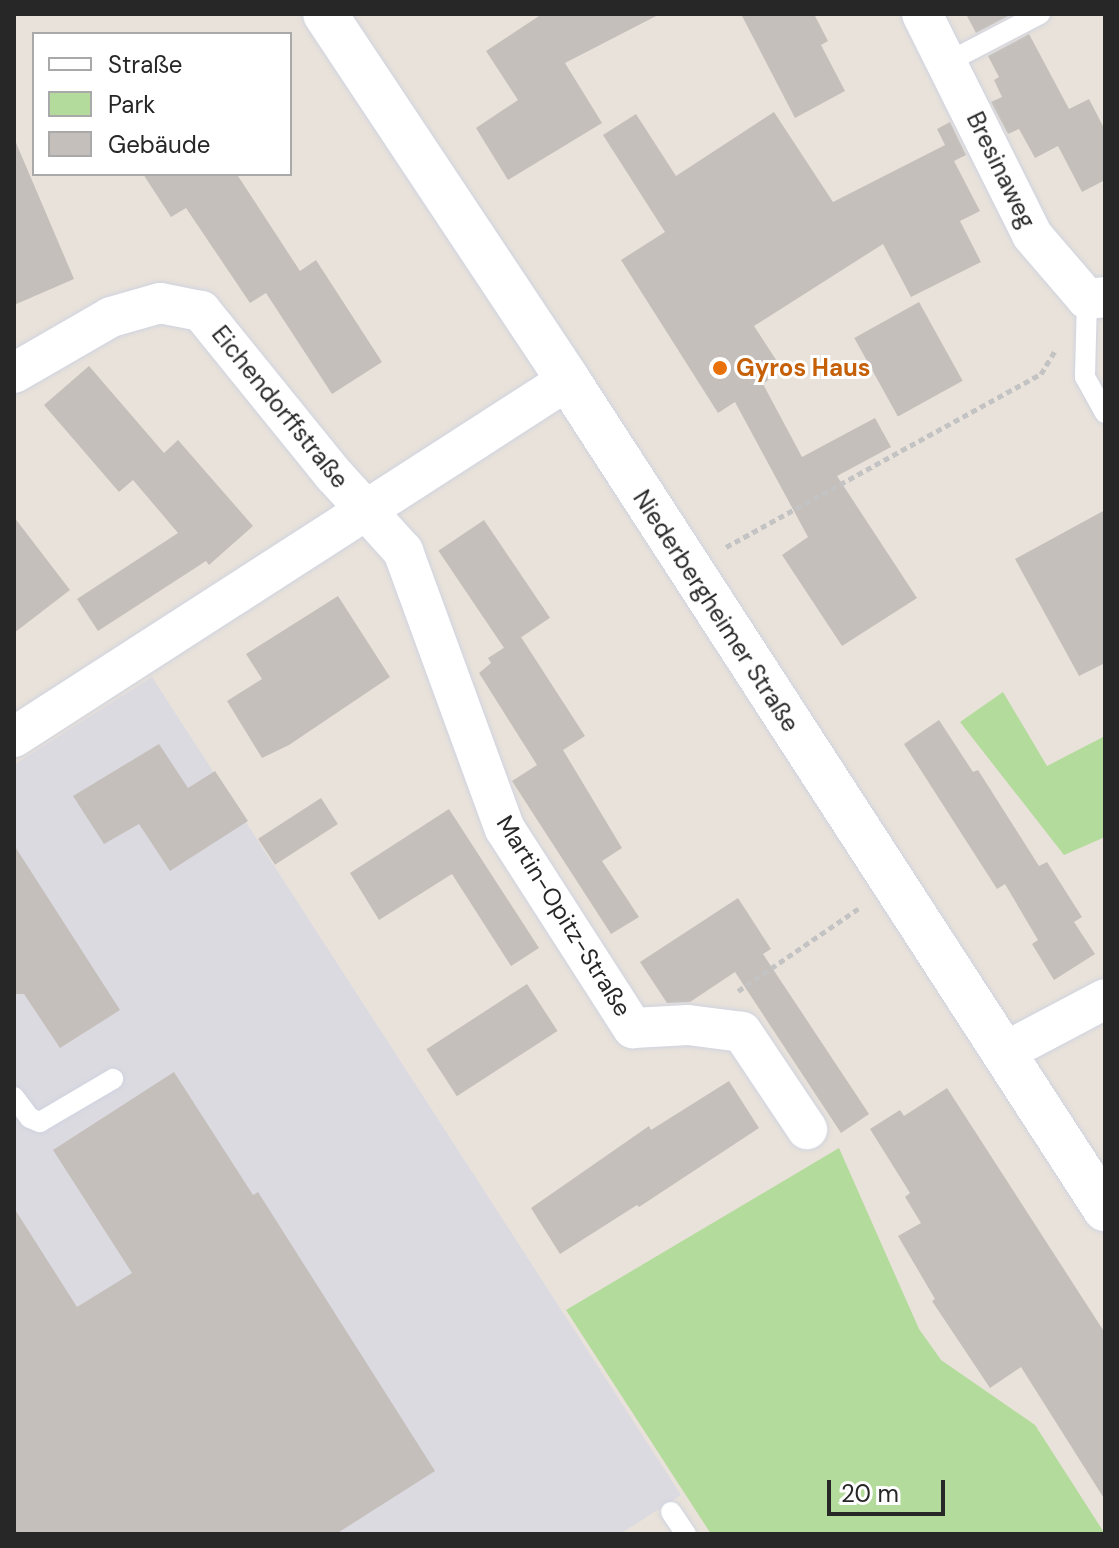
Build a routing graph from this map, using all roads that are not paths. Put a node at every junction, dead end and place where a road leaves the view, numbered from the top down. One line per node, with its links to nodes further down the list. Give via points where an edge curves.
1 (325, 14): 7 (main road, Niederbergheimer Straße)
2 (922, 14): 4 (street, Bresinaweg)
3 (1040, 14): 4 (lane)
4 (948, 62): 5 (street, Bresinaweg, via 1032,235)
5 (1096, 298): 8 (lane, via 1085,377)
6 (14, 373): 9 (street, Eichendorffstraße, via 111,317 160,303 201,311)
7 (568, 380): 9 (street); 12 (main road, Niederbergheimer Straße)
8 (1105, 413)
9 (368, 512): 10 (street); 15 (street, Martin-Opitz-Straße, via 403,551 505,829 633,1028 688,1025 742,1032)
10 (14, 737)
11 (1105, 999): 12 (street)
12 (1003, 1053): 16 (main road, Niederbergheimer Straße)
13 (113, 1079): 14 (lane, via 40,1122 30,1118)
14 (14, 1097)
15 (807, 1129)
16 (1105, 1209)
17 (671, 1512): 18 (lane)
18 (686, 1534)

